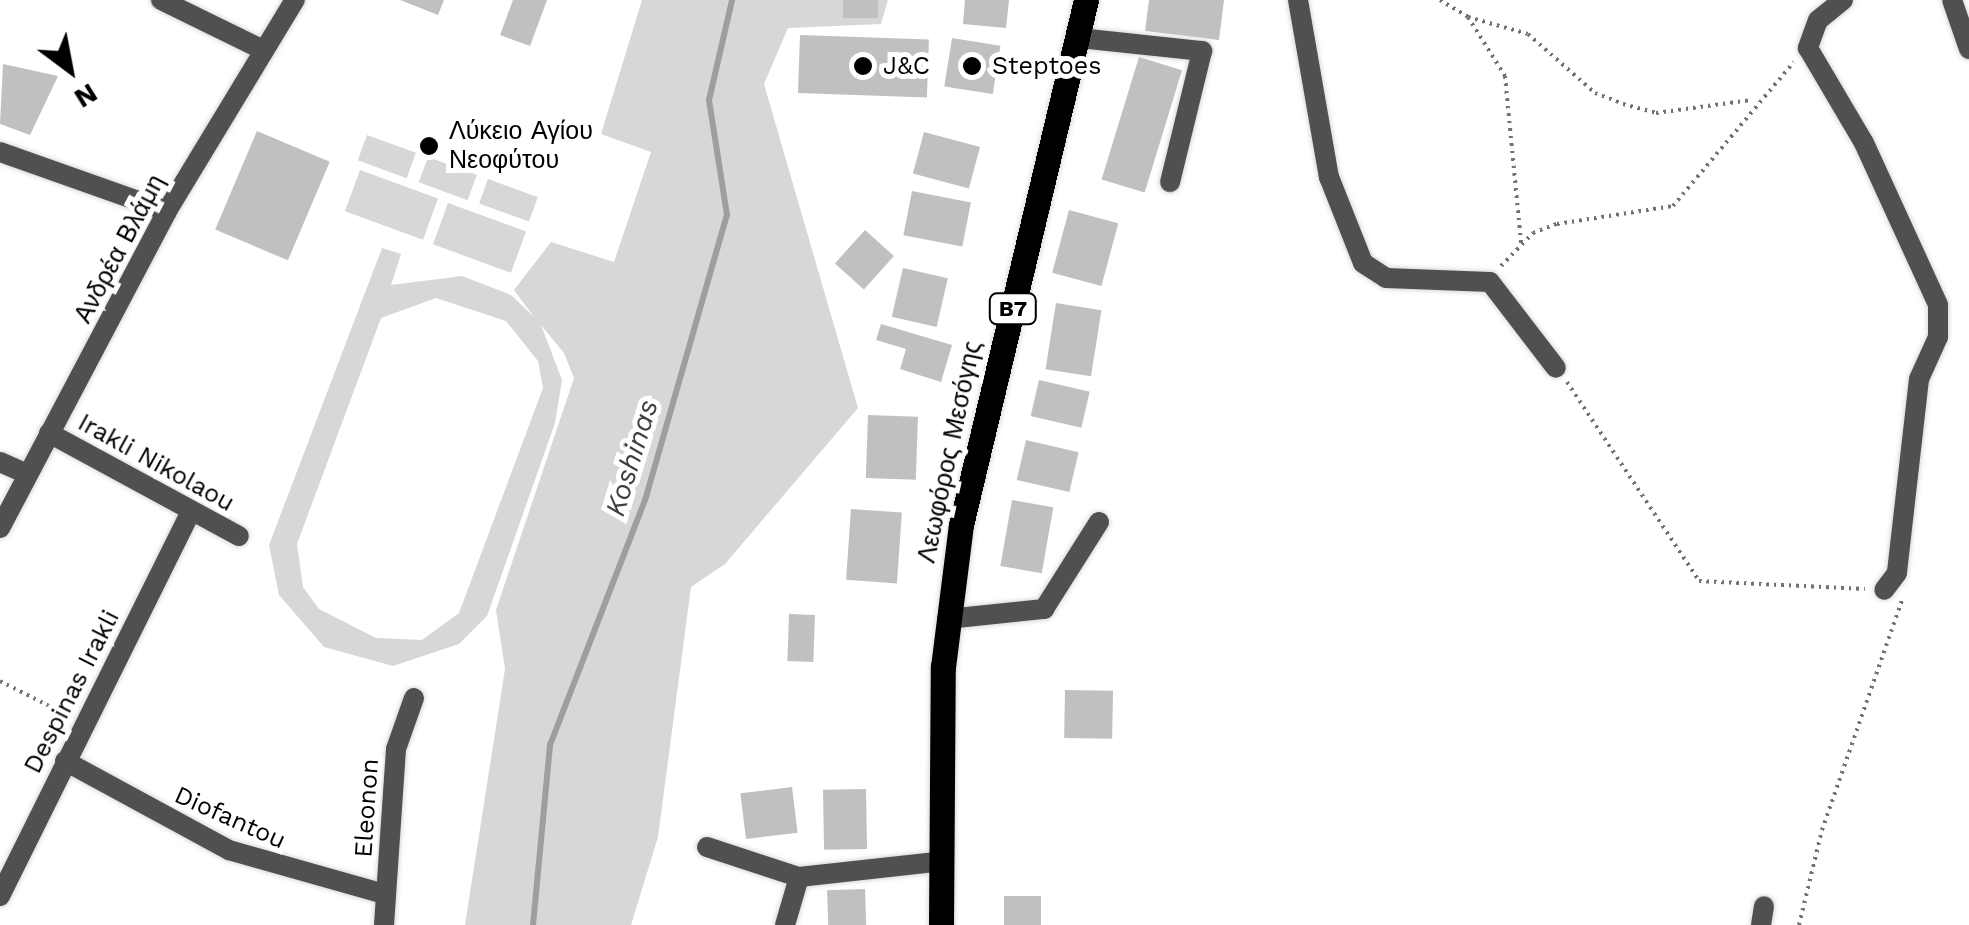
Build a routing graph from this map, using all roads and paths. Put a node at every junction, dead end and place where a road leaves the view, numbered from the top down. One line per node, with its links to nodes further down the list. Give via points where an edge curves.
1 (161, 0): 10 (street)
2 (296, 0): 10 (street, Ανδρέα Βλάμη)
3 (1086, 0): 9 (main road, Λεωφόρος Μεσόγης / B7)
4 (1298, 0): 18 (street, via 1329,177 1363,263 1386,278)
5 (1440, 0): 8 (path)
6 (1843, 0): 11 (street, via 1818,20)
7 (1952, 0): 12 (street)
8 (1468, 17): 13 (path, via 1528,34 1596,93 1640,108 1714,112); 17 (path, via 1513,103)
9 (1080, 38): 15 (street, via 1202,51); 28 (main road, Λεωφόρος Μεσόγης / B7, via 982,428)
10 (259, 48): 16 (street, Ανδρέα Βλάμη)
11 (1808, 48): 13 (path); 27 (street, via 1864,143 1938,306 1938,337 1919,379 1897,573)
12 (1969, 49)
13 (1755, 99): 17 (path, via 1695,190 1674,206 1556,224)
14 (0, 152): 16 (street)
15 (1170, 182)
16 (167, 211): 20 (street, Ανδρέα Βλάμη)
17 (1521, 243): 18 (path)
18 (1490, 282): 19 (street)
19 (1556, 368): 27 (path, via 1700,581)
20 (50, 433): 22 (street, Ανδρέα Βλάμη); 23 (street, Irakli Nikolaou)
21 (0, 462): 22 (street)
22 (27, 474): 25 (street, Ανδρέα Βλάμη)
23 (190, 511): 26 (street, Irakli Nikolaou); 31 (street, Despinas Irakli)
24 (1099, 522): 28 (street, via 1044,609)
25 (0, 528)
26 (240, 536)
27 (1884, 590): 41 (path, via 1906,600 1822,830)
28 (948, 619): 34 (main road, Λεωφόρος Μεσόγης / B7)
29 (0, 681): 31 (path)
30 (414, 698): 36 (street, Eleonon, via 396,748)
31 (84, 723): 32 (street, Despinas Irakli)
32 (65, 761): 36 (street, Diofantou, via 229,850); 37 (street, Despinas Irakli)
33 (707, 847): 35 (street)
34 (943, 861): 35 (street); 40 (main road, Λεωφόρος Μεσόγης / B7)
35 (799, 877): 39 (street)
36 (385, 894): 38 (street, Eleonon)
37 (0, 896)
38 (384, 925)
39 (785, 925)
40 (942, 925)
41 (1800, 925)

